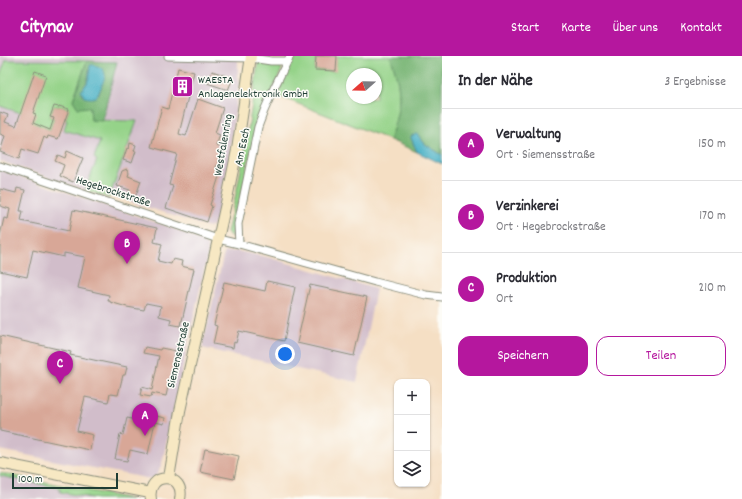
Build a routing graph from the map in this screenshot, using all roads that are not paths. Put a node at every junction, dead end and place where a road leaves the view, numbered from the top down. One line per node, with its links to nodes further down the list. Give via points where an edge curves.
1 (168, 56): 2 (street, Am Esch)
2 (178, 56): 3 (street, Am Esch)
3 (251, 57): 4 (street, Am Esch, via 271,62); 6 (street, Westfalenring, via 237,150)
4 (289, 59): 7 (street, Am Esch, via 258,127 238,224)
5 (0, 166): 6 (street, Hegebrockstraße)
6 (218, 239): 7 (street, Hegebrockstraße); 10 (street, Siemensstraße, via 180,411)
7 (239, 244): 8 (street, Hegebrockstraße, via 375,282)
8 (442, 297)
9 (0, 463): 11 (street)
10 (169, 478): 11 (street, via 154,483); 12 (street, via 178,484 182,493)
11 (151, 496)
12 (181, 499)

